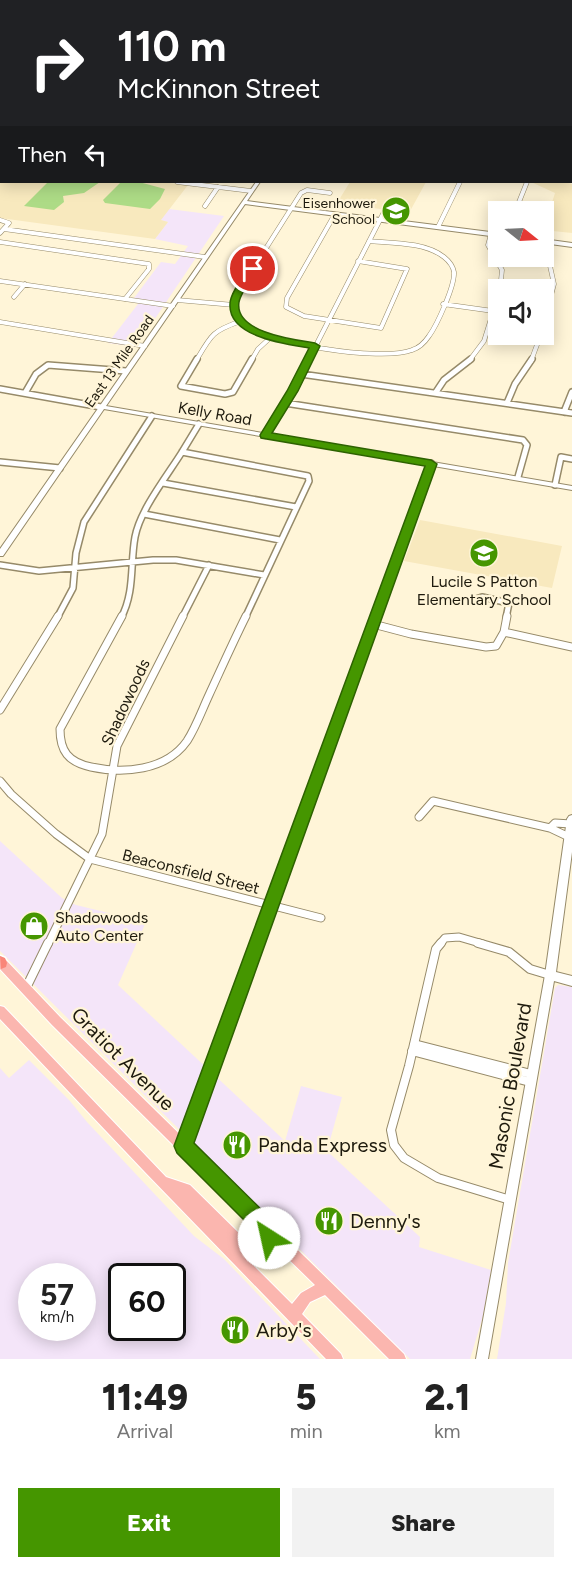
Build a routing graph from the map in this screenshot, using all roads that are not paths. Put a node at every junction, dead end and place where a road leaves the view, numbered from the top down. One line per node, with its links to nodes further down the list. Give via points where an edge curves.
1 (185, 183): 6 (street)
2 (223, 183): 6 (street)
3 (257, 183): 7 (street, East 13 Mile Road)
4 (460, 183): 17 (street)
5 (527, 183): 9 (street)
6 (219, 187): 7 (street); 11 (street)
7 (251, 191): 10 (street, East 13 Mile Road)
8 (330, 193): 12 (street, via 302,191)
9 (519, 201)
10 (243, 202): 12 (street); 24 (street, East 13 Mile Road)
11 (205, 206)
12 (291, 208): 14 (street); 32 (street, via 239,290)
13 (385, 210): 16 (street)
14 (335, 214): 16 (street); 35 (street, via 285,304 298,315)
15 (0, 220): 18 (street, via 9,222)
16 (380, 220): 17 (street); 20 (street)
17 (438, 227): 19 (street)
18 (2, 231): 24 (street)
19 (488, 234)
20 (369, 241): 25 (street); 31 (street, via 420,248 452,263 455,271)
21 (0, 242): 29 (street, via 149,264)
22 (554, 242): 23 (street)
23 (572, 244)
24 (206, 257): 30 (street, East 13 Mile Road)
25 (358, 261): 35 (street); 35 (street, via 407,268 381,328)
26 (0, 281): 27 (street)
27 (25, 284): 28 (street); 29 (street)
28 (14, 297)
29 (125, 299): 33 (street)
30 (177, 300): 32 (street); 33 (street, East 13 Mile Road)
31 (442, 304): 34 (street); 42 (street, via 426,341 414,350 372,354)
32 (234, 305): 36 (street)
33 (172, 306): 41 (street, East 13 Mile Road)
34 (488, 310)
35 (329, 320): 42 (street)
36 (241, 321): 39 (street); 39 (street, via 211,335 181,386 231,394 258,349)
37 (0, 322): 41 (street)
38 (488, 326): 46 (street, via 480,350 444,377)
39 (270, 338): 42 (street)
40 (538, 345): 50 (street)
41 (145, 346): 43 (street, East 13 Mile Road)
42 (315, 346): 44 (street)
43 (126, 371): 48 (street, via 48,365 36,374); 51 (street, East 13 Mile Road)
44 (301, 374): 46 (street); 49 (street)
45 (0, 389): 48 (street)
46 (436, 392): 50 (street)
47 (572, 392): 52 (street)
48 (25, 393): 51 (street)
49 (285, 403): 56 (street); 62 (street, via 526,442)
50 (507, 403): 52 (street)
51 (102, 407): 54 (street, Kelly Road); 61 (main road, East 13 Mile Road)
52 (564, 411): 53 (street)
53 (572, 413)
54 (152, 416): 55 (street, Kelly Road); 73 (street, via 88,513 79,536)
55 (199, 424): 56 (street, Kelly Road); 57 (street)
56 (265, 435): 60 (street, Kelly Road)
57 (181, 452): 63 (street); 66 (street, via 308,476)
58 (572, 459): 64 (street, via 561,457)
59 (0, 462): 61 (street)
60 (431, 464): 62 (street, Kelly Road); 76 (street)
61 (60, 468): 69 (main road, East 13 Mile Road)
62 (519, 477): 64 (street, Kelly Road)
63 (163, 483): 66 (street); 67 (street)
64 (555, 485): 65 (street, Kelly Road)
65 (572, 488)
66 (296, 507): 68 (street)
67 (144, 514): 68 (street); 70 (street, via 135,537)
68 (280, 540): 74 (street)
69 (0, 554)
70 (134, 561): 72 (street, via 176,560); 73 (street); 80 (street, via 126,608 62,722 59,735 62,749 73,760)
71 (0, 565): 73 (street, via 39,571)
72 (209, 565): 74 (street); 80 (street, Shadowoods, via 124,730)
73 (76, 568): 79 (street, via 68,600)
74 (264, 575): 80 (street, via 181,748 143,768)
75 (473, 600): 77 (street, via 482,597 509,603)
76 (373, 624): 77 (street, via 489,647 498,645); 87 (street)
77 (504, 632): 78 (street)
78 (572, 647)
79 (0, 710)
80 (112, 770): 86 (street, Shadowoods, via 104,829)
81 (0, 781): 86 (street, via 56,834)
82 (418, 817): 84 (street, via 433,801)
83 (572, 821): 84 (street, via 555,823); 85 (street, Masonic Boulevard)
84 (550, 828): 85 (street)
85 (569, 837): 90 (street, Masonic Boulevard)
86 (90, 859): 87 (street, Beaconsfield Street); 92 (street, Shadowoods)
87 (271, 907): 88 (street, Beaconsfield Street); 96 (street)
88 (321, 918)
89 (0, 962): 92 (main road, Gratiot Avenue)
90 (550, 975): 91 (street); 94 (street, via 530,969 501,949 459,937 445,938 436,950); 95 (street, Masonic Boulevard)
91 (572, 981)
92 (26, 988): 96 (main road, Gratiot Avenue)
93 (0, 1011): 97 (main road)
94 (413, 1047): 95 (street); 98 (street, via 391,1139 425,1173)
95 (531, 1078): 98 (street, Masonic Boulevard)
96 (184, 1146): 99 (main road, Gratiot Avenue)
97 (163, 1182): 99 (main road, via 186,1189 252,1253 266,1248); 101 (main road)
98 (510, 1200): 104 (street, Masonic Boulevard)
99 (268, 1230): 100 (main road, Gratiot Avenue)
100 (327, 1288): 101 (main road, via 304,1298); 103 (main road, Gratiot Avenue)
101 (294, 1317): 102 (main road)
102 (336, 1359)
103 (399, 1359)
104 (483, 1359)

